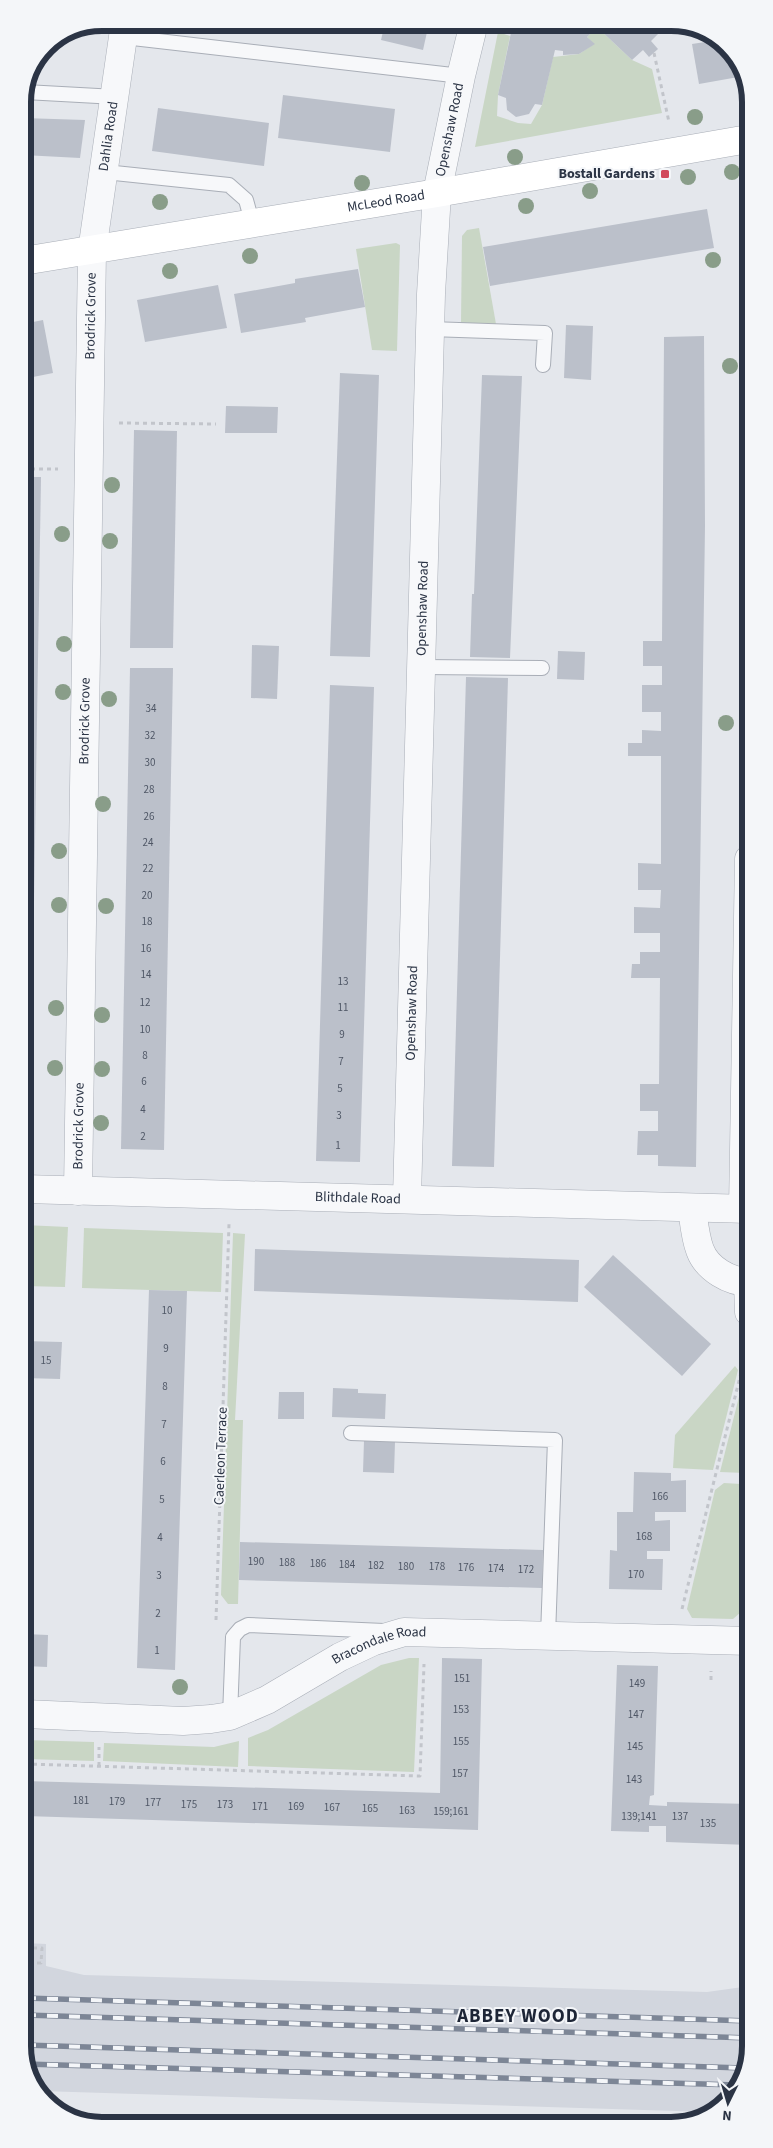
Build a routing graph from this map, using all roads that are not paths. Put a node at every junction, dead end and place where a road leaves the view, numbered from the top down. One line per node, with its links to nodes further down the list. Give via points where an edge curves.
1 (125, 31): 6 (street, Dahlia Road)
2 (132, 31): 4 (lane)
3 (472, 31): 4 (street, Openshaw Road)
4 (461, 76): 9 (street, Openshaw Road)
5 (32, 92): 6 (lane)
6 (116, 97): 8 (street, Dahlia Road)
7 (742, 140): 9 (main road, McLeod Road)
8 (105, 172): 10 (lane, via 228,184 246,200); 11 (street, Dahlia Road)
9 (437, 193): 10 (main road, McLeod Road); 13 (street, Openshaw Road)
10 (252, 222): 11 (main road, McLeod Road)
11 (92, 251): 12 (main road, McLeod Road); 18 (street, Brodrick Grove)
12 (31, 260)
13 (430, 329): 14 (lane, via 545,333); 15 (street, Openshaw Road)
14 (543, 365)
15 (421, 667): 16 (lane); 19 (street, Openshaw Road)
16 (542, 668)
17 (31, 1189): 18 (street, Blithdale Road)
18 (78, 1191): 19 (street, Blithdale Road)
19 (407, 1198): 20 (street, Blithdale Road)
20 (692, 1208): 21 (street, Blithdale Road); 22 (street, via 699,1245 706,1260 721,1274)
21 (742, 1209)
22 (742, 1282)
23 (351, 1433): 25 (lane, via 555,1440)
24 (415, 1632): 25 (street, Bracondale Road); 28 (street, Bracondale Road, via 356,1650 267,1700); 28 (lane, via 248,1625 233,1637)
25 (548, 1636): 26 (street, Bracondale Road)
26 (742, 1641)
27 (31, 1714): 28 (street, Bracondale Road, via 183,1721)
28 (230, 1716)

